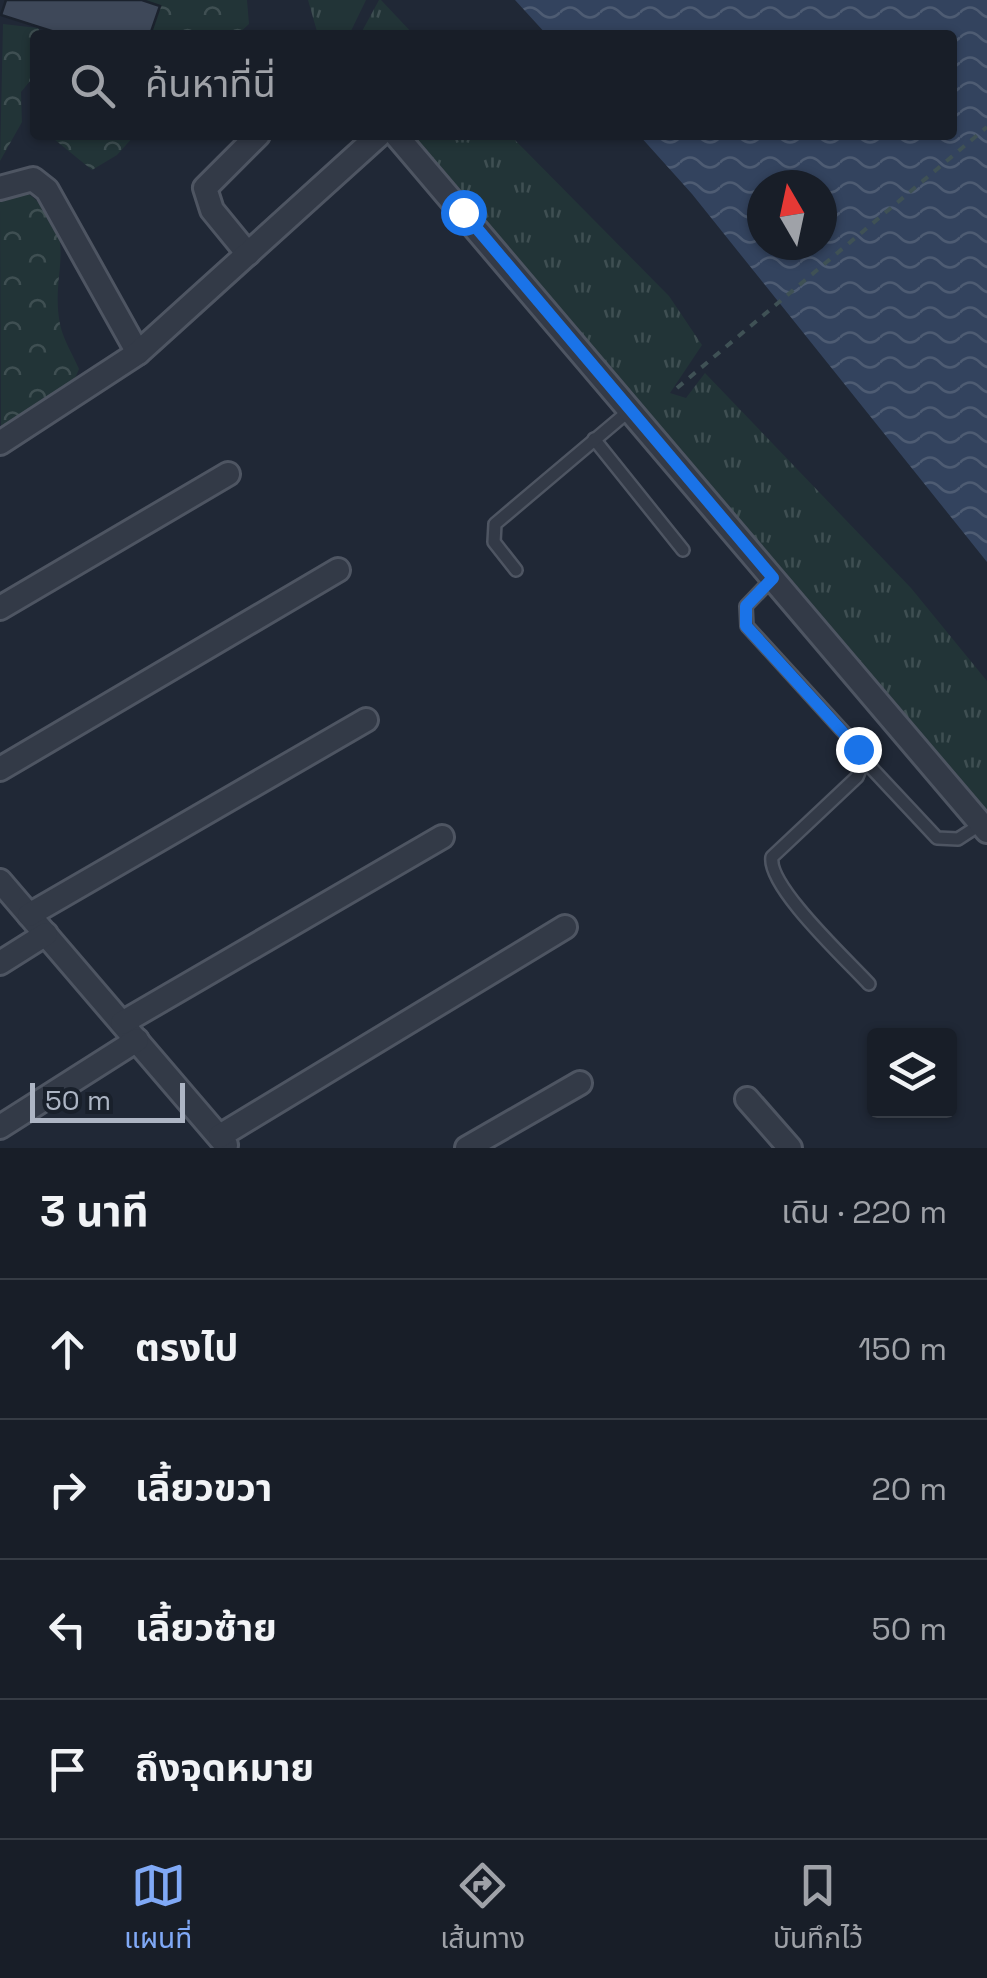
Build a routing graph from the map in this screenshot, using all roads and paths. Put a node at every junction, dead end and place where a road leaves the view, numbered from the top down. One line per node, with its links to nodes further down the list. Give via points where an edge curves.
1 (987, 127): 8 (path)
2 (253, 140): 6 (street, via 205,188 212,210)
3 (373, 140): 6 (street)
4 (400, 140): 9 (street)
5 (0, 188): 7 (street, via 26,179 48,190)
6 (248, 254): 7 (street)
7 (138, 354): 11 (street)
8 (676, 388)
9 (630, 410): 10 (lane); 16 (street)
10 (594, 438): 13 (lane); 15 (lane, via 495,524 494,542)
11 (0, 443)
12 (228, 474): 17 (street)
13 (683, 550)
14 (338, 570): 20 (street)
15 (516, 570)
16 (773, 578): 19 (lane, via 746,606 746,626); 21 (street)
17 (0, 608)
18 (366, 720): 24 (street)
19 (864, 760): 21 (lane, via 937,838 958,840); 28 (lane, via 857,777 772,857 770,867)
20 (0, 769)
21 (984, 827)
22 (442, 837): 29 (street)
23 (0, 881): 24 (street)
24 (29, 915): 26 (street)
25 (564, 927): 33 (street)
26 (46, 934): 27 (street); 29 (street)
27 (0, 963)
28 (869, 984)
29 (130, 1032): 32 (street); 33 (street)
30 (580, 1082): 34 (street)
31 (746, 1099): 35 (street)
32 (0, 1128)
33 (224, 1142)
34 (467, 1148)
35 (790, 1148)

